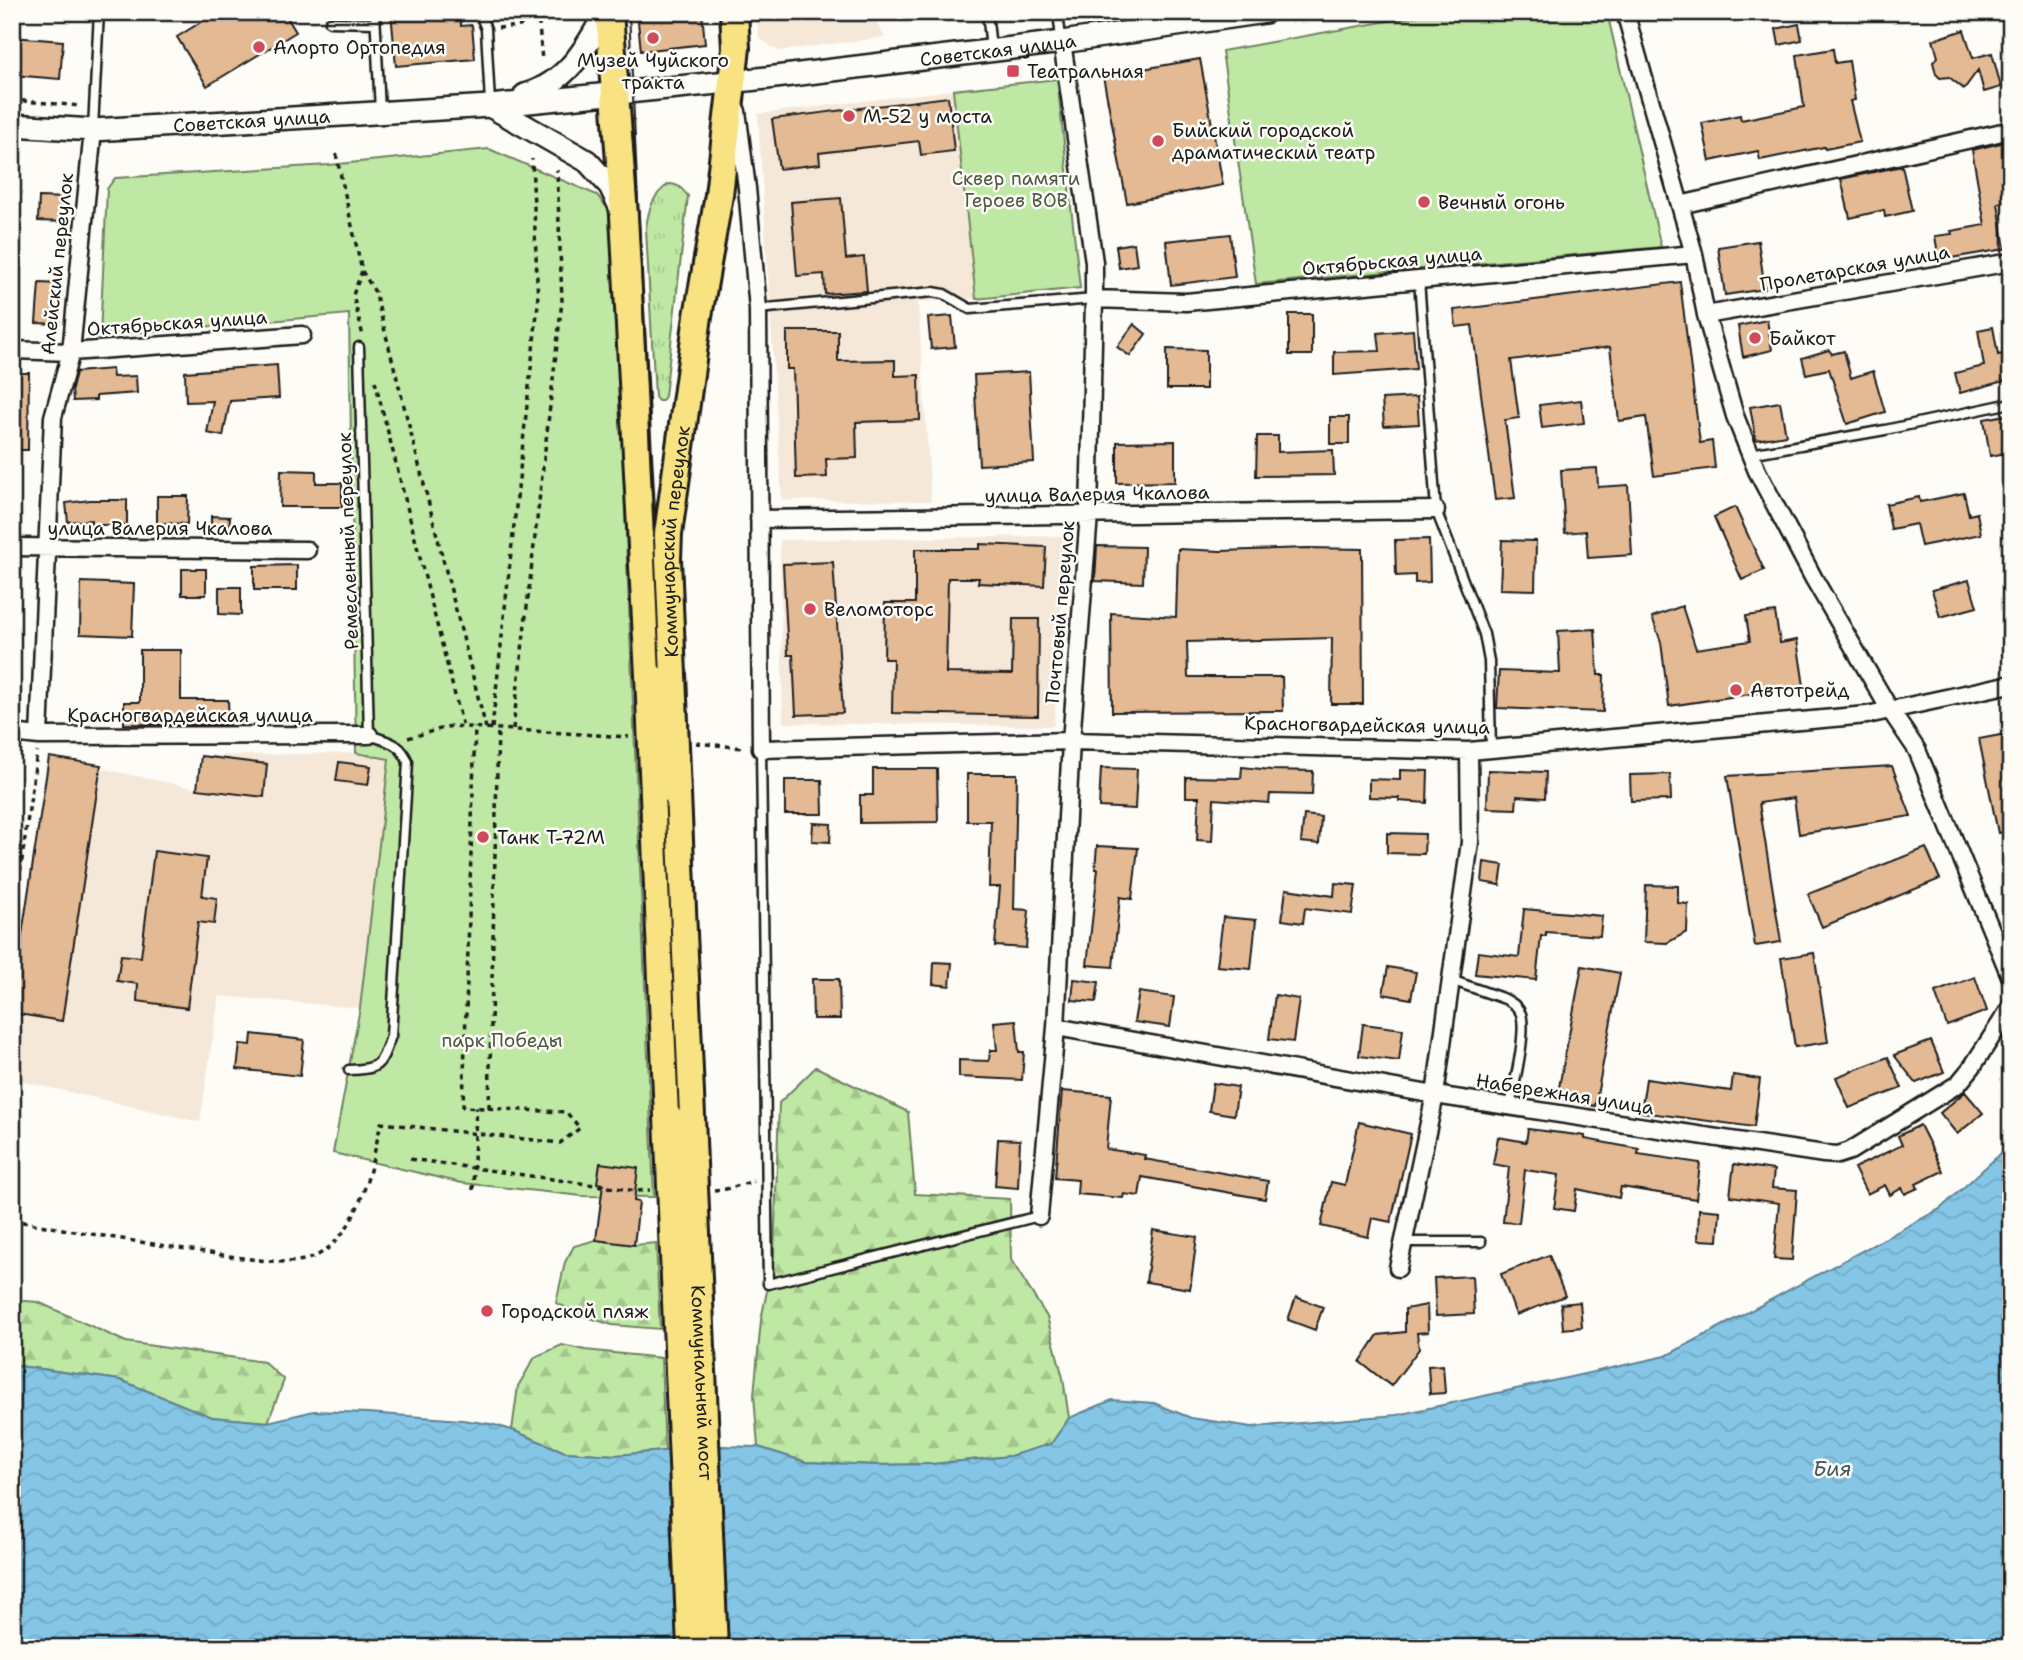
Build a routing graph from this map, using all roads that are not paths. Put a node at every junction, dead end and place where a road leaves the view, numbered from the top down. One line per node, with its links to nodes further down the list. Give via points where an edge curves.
1 (99, 12): 19 (lane)
2 (374, 12): 11 (lane)
3 (479, 12): 16 (lane, via 486,29)
4 (608, 12): 15 (main road, Коммунарский переулок); 16 (street, via 562,75 544,89)
5 (734, 12): 14 (main road, Коммунарский переулок)
6 (987, 12): 13 (lane)
7 (1058, 12): 12 (lane, Почтовый переулок)
8 (1265, 12): 12 (street, Советская улица)
9 (1625, 12): 21 (street)
10 (330, 22): 11 (lane)
11 (375, 23): 17 (lane)
12 (1062, 42): 13 (street, Советская улица); 26 (street, Почтовый переулок, via 1094,262)
13 (991, 51): 14 (street, Советская улица)
14 (733, 82): 15 (street, Советская улица); 27 (street); 41 (main road, Коммунарский переулок, via 668,534)
15 (614, 94): 16 (street, Советская улица); 22 (main road, Коммунарский переулок)
16 (490, 106): 17 (street, Советская улица); 22 (street, via 587,161 610,186)
17 (380, 113): 19 (street, Советская улица)
18 (12, 125): 19 (street, Советская улица)
19 (93, 130): 32 (street, Алейский переулок)
20 (2011, 130): 21 (street)
21 (1680, 205): 23 (street)
22 (624, 216): 41 (main road, Коммунарский переулок)
23 (1694, 254): 25 (street, Октябрьская улица); 28 (street)
24 (2011, 262): 28 (street, Пролетарская улица)
25 (1419, 280): 26 (street, Октябрьская улица, via 1186,302); 35 (lane)
26 (1094, 299): 27 (lane, via 970,309 933,292); 36 (street, Почтовый переулок)
27 (758, 309): 37 (street)
28 (1706, 315): 34 (street)
29 (302, 335): 32 (street, Октябрьская улица)
30 (359, 347): 45 (lane, Ремесленный переулок)
31 (12, 350): 32 (street, Октябрьская улица)
32 (71, 352): 39 (street, Алейский переулок, via 53,417)
33 (2011, 403): 34 (lane)
34 (1750, 454): 43 (street, via 1814,579)
35 (1436, 510): 36 (street, улица Валерия Чкалова); 48 (lane, via 1484,634)
36 (1089, 515): 37 (street, улица Валерия Чкалова); 47 (street, Почтовый переулок)
37 (759, 519): 49 (street)
38 (12, 547): 39 (street, улица Валерия Чкалова)
39 (46, 548): 40 (street, улица Валерия Чкалова); 46 (street, Алейский переулок)
40 (307, 550)
41 (660, 674): 58 (main road, Коммунарский переулок, bridge)
42 (2011, 684): 43 (street, Красногвардейская улица)
43 (1890, 710): 48 (street, Красногвардейская улица); 51 (street, via 1917,750)
44 (12, 733): 46 (street, Красногвардейская улица)
45 (369, 735): 46 (street, Красногвардейская улица); 55 (lane, via 398,745 408,762 391,1036 382,1060 371,1069)
46 (39, 736)
47 (1071, 741): 49 (street, Красногвардейская улица); 50 (street, Красногвардейская улица); 54 (street, Почтовый переулок)
48 (1491, 748): 50 (street, Красногвардейская улица)
49 (761, 749): 59 (lane, via 768,1284)
50 (1469, 751): 52 (street, via 1470,842)
51 (2011, 978)
52 (1451, 980): 56 (street); 57 (lane, via 1505,999 1520,1012)
53 (2011, 1007): 57 (street, Набережная улица, via 1958,1084 1838,1155)
54 (1056, 1027): 56 (street, Набережная улица); 59 (street, Почтовый переулок)
55 (348, 1070)
56 (1435, 1095): 57 (street, Набережная улица); 60 (street)
57 (1510, 1106)
58 (679, 1117): 63 (main road, Коммунальный мост, bridge); 64 (main road, Коммунальный мост, bridge)
59 (1039, 1216)
60 (1403, 1242): 61 (lane); 62 (street)
61 (1481, 1242)
62 (1398, 1268)
63 (691, 1648)
64 (714, 1648)

